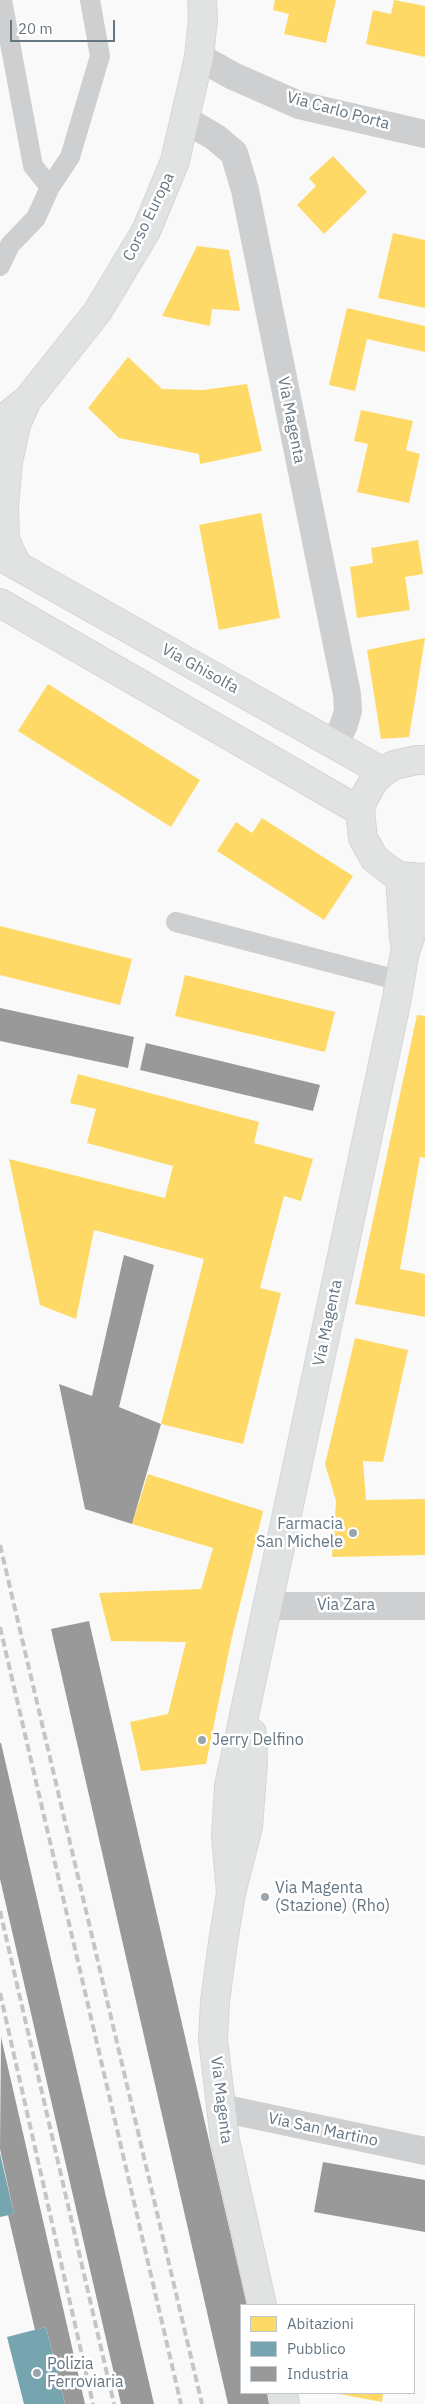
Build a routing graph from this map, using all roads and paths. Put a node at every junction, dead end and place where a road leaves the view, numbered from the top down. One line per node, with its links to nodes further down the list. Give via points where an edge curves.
1 (2, 0): 7 (lane, via 34,166)
2 (90, 0): 7 (lane, via 100,56 70,157)
3 (202, 0): 4 (street, Corso Europa)
4 (199, 56): 5 (street, Corso Europa); 6 (street, Via Carlo Porta, via 233,76 299,105)
5 (184, 119): 10 (street, Corso Europa, via 175,162 146,231 98,311); 14 (street, Via Magenta, via 215,137 234,153 245,190 347,694 348,711)
6 (425, 134)
7 (50, 187): 8 (lane, via 36,218)
8 (5, 244): 9 (lane)
9 (0, 266)
10 (28, 399): 11 (street, Corso Europa); 12 (street, Via Ghisolfa, via 16,425 8,462 4,506)
11 (0, 422)
12 (8, 560): 14 (street, Via Ghisolfa)
13 (0, 603): 17 (street)
14 (333, 744): 16 (street, Via Ghisolfa)
15 (425, 760): 16 (street, via 394,765)
16 (383, 772): 17 (street, via 373,782)
17 (360, 812): 18 (street, via 363,838 374,858 389,870)
18 (413, 877): 21 (street, Via Magenta)
19 (425, 894): 21 (street, Via Magenta)
20 (176, 922): 22 (lane)
21 (405, 952): 22 (street, Via Magenta)
22 (401, 981): 23 (street, Via Magenta)
23 (268, 1606): 24 (street, Via Zara); 25 (street, Via Magenta, via 250,1694 253,1763 248,1827 231,1892 214,2010 213,2039)
24 (425, 1606)
25 (221, 2108): 26 (street, Via San Martino); 27 (street, Via Magenta, via 233,2181)
26 (425, 2151)
27 (262, 2304)

